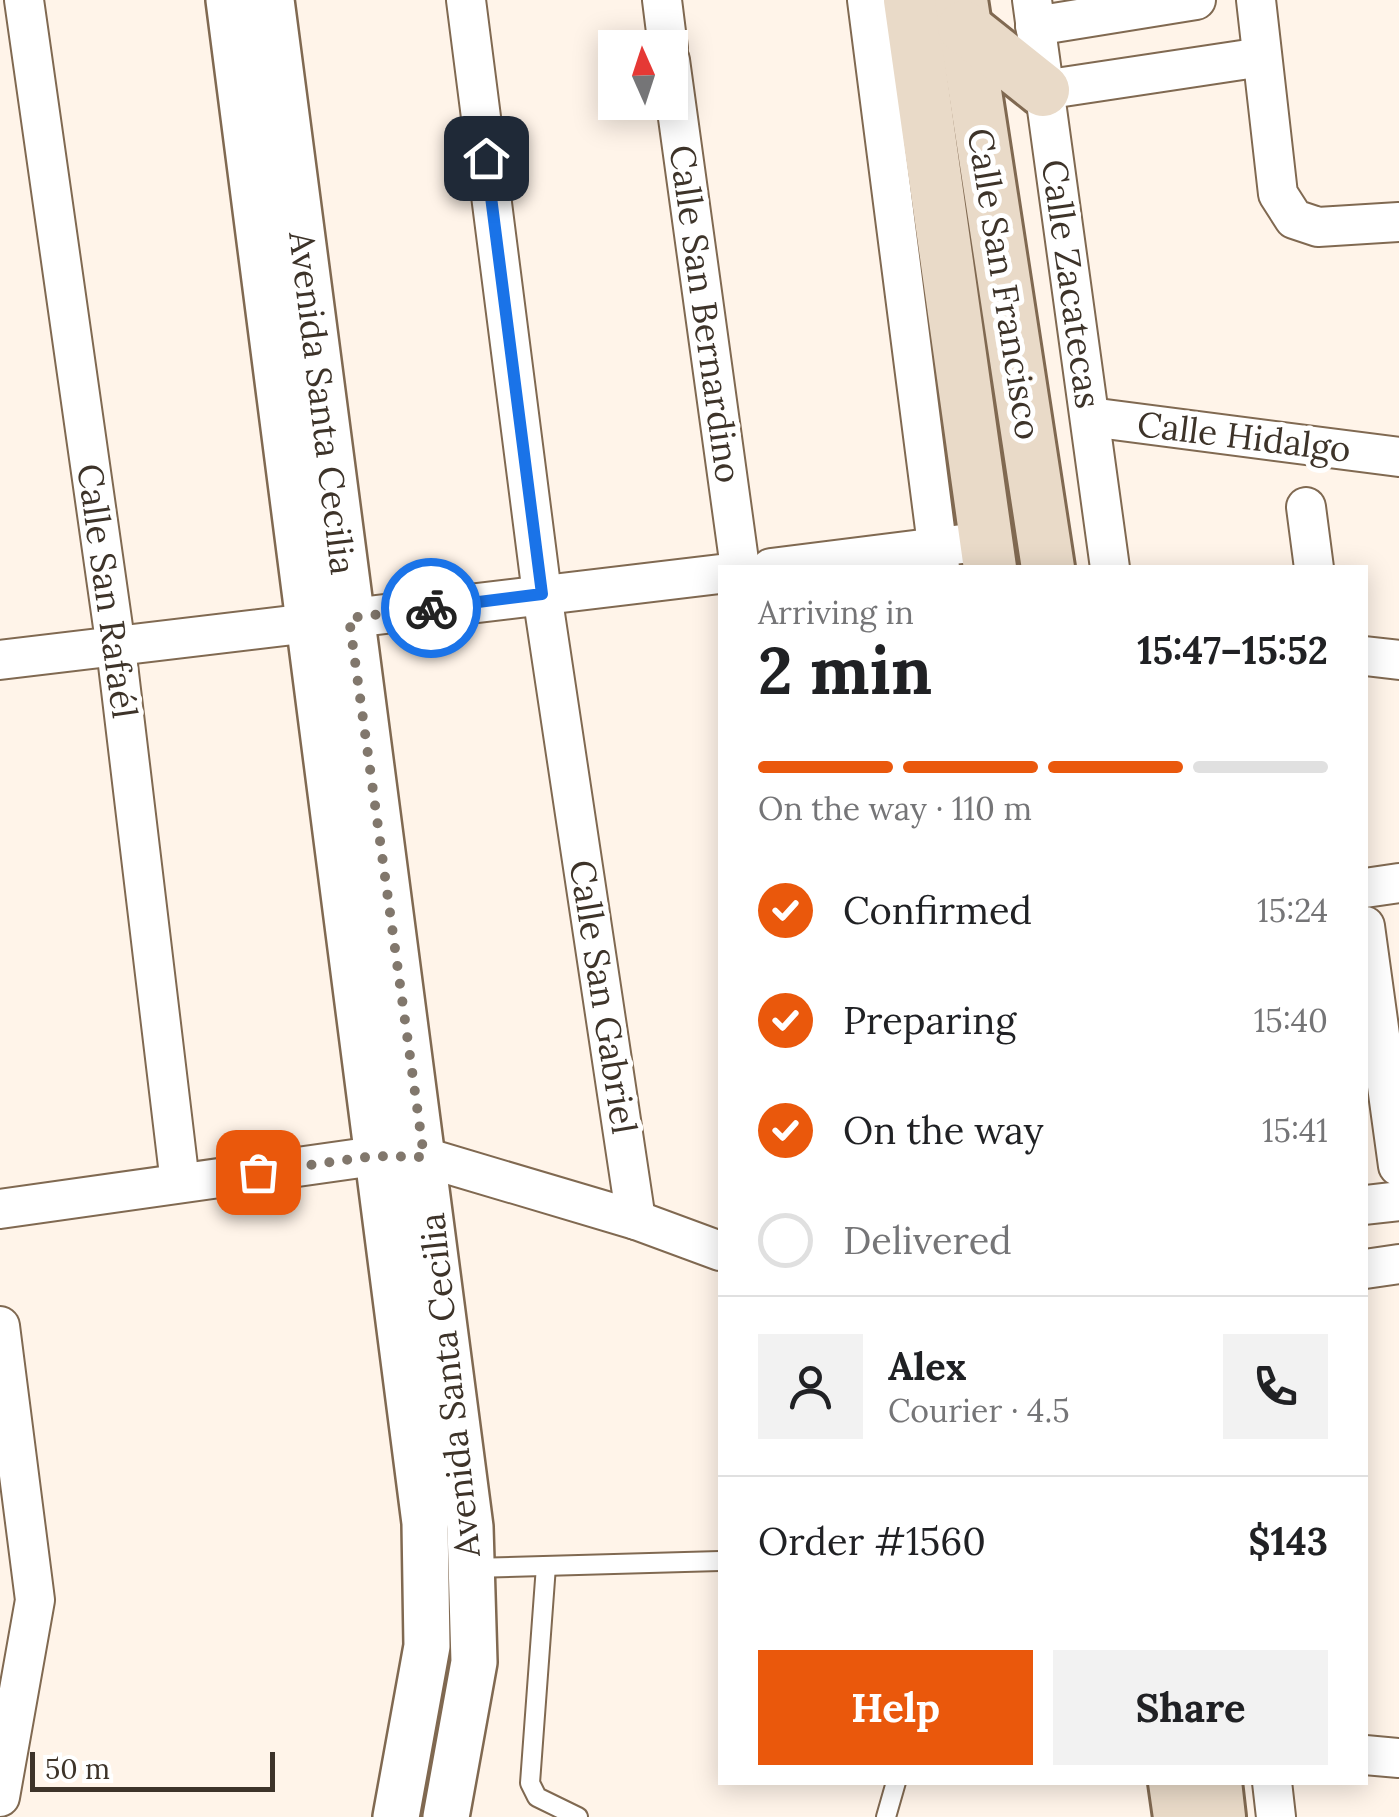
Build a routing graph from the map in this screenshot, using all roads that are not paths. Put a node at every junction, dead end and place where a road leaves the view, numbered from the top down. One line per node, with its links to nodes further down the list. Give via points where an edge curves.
1 (24, 0): 30 (street, Calle San Rafaél)
2 (229, 0): 29 (street, Avenida Santa Cecilia)
3 (271, 0): 29 (street, Avenida Santa Cecilia)
4 (466, 0): 28 (street, Calle San Gabriel)
5 (662, 0): 12 (street)
6 (867, 0): 17 (street, Calle San Francisco)
7 (910, 0): 17 (main road, Calle San Francisco)
8 (1196, 0): 11 (street)
9 (1256, 0): 13 (street)
10 (962, 13): 14 (main road); 24 (main road, Calle San Francisco)
11 (1034, 13): 14 (street, Calle Zacatecas)
12 (666, 30)
13 (1262, 57): 14 (street); 16 (street, via 1278,194 1294,219 1318,227)
14 (1043, 90): 18 (street, Calle Zacatecas)
15 (678, 120): 22 (street, Calle San Bernardino)
16 (1399, 222)
17 (942, 398): 21 (main road, Calle San Francisco)
18 (1090, 417): 19 (street, Calle Hidalgo); 25 (street, Calle Zacatecas)
19 (1399, 456)
20 (1306, 507): 26 (street)
21 (963, 556): 23 (street)
22 (740, 565)
23 (818, 565)
24 (1048, 565)
25 (1110, 565)
26 (1314, 565)
27 (718, 574): 28 (street)
28 (542, 594): 29 (street); 45 (street, Calle San Gabriel)
29 (327, 621): 30 (street); 38 (street, Avenida Santa Cecilia); 39 (street, Avenida Santa Cecilia)
30 (116, 648): 32 (street); 41 (street, Calle San Rafaél)
31 (1368, 656): 33 (street)
32 (0, 660)
33 (1399, 660)
34 (1399, 884): 35 (street)
35 (1368, 888)
36 (1368, 942): 37 (street)
37 (1393, 1080): 40 (street)
38 (375, 1156): 39 (street); 41 (street); 60 (street, Avenida Santa Cecilia, via 426,1523 427,1646)
39 (424, 1157): 45 (street); 52 (street, Avenida Santa Cecilia)
40 (1398, 1166)
41 (180, 1183): 44 (street)
42 (1399, 1201): 43 (street)
43 (1368, 1205)
44 (0, 1209)
45 (636, 1220): 46 (street)
46 (718, 1251)
47 (1399, 1264): 48 (street)
48 (1368, 1268)
49 (0, 1326): 59 (street, via 35,1600)
50 (718, 1561): 51 (lane)
51 (546, 1566): 52 (lane); 62 (lane, via 530,1783 537,1797)
52 (472, 1568): 61 (street, Avenida Santa Cecilia, via 474,1662)
53 (1368, 1755): 54 (street)
54 (1399, 1758)
55 (895, 1785): 63 (lane)
56 (1176, 1785): 64 (main road)
57 (1215, 1785): 65 (main road)
58 (1272, 1785): 66 (street)
59 (0, 1797)
60 (396, 1817)
61 (446, 1817)
62 (578, 1817)
63 (886, 1817)
64 (1180, 1817)
65 (1219, 1817)
66 (1276, 1817)

